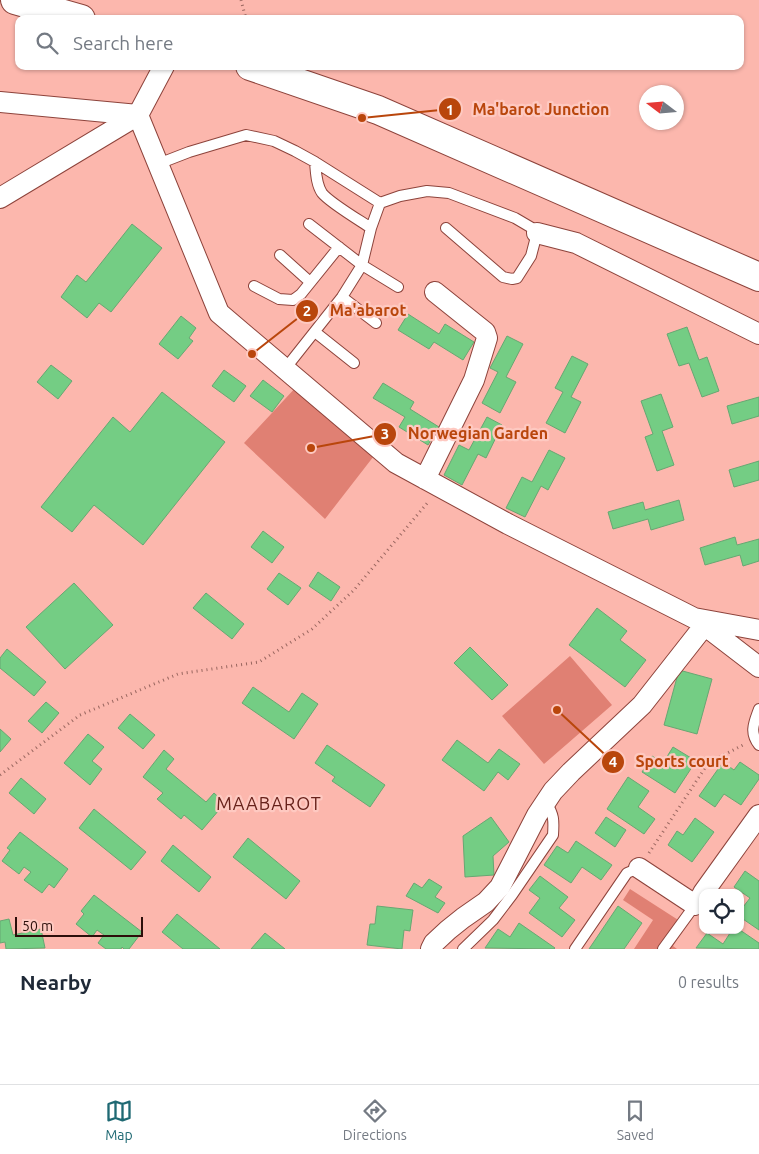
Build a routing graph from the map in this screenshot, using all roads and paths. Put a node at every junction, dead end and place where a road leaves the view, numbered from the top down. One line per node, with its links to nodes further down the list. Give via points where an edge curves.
1 (15, 0): 3 (main road)
2 (241, 0): 4 (path)
3 (67, 15)
4 (245, 15)
5 (162, 70): 8 (street)
6 (262, 70): 20 (main road, via 378,110)
7 (0, 102): 8 (street)
8 (138, 115): 10 (street); 11 (street)
9 (315, 162): 10 (lane, via 274,141 246,135); 12 (lane); 14 (lane, via 322,193)
10 (158, 164): 30 (street, via 219,313)
11 (0, 198)
12 (380, 203): 14 (lane); 16 (lane, via 427,191 449,194 515,218)
13 (309, 224): 17 (lane)
14 (371, 228): 19 (lane)
15 (446, 228): 16 (lane, via 503,277 512,279 517,278 531,256)
16 (537, 233): 28 (street, via 576,243)
17 (339, 247): 19 (lane); 21 (lane)
18 (280, 255): 21 (lane)
19 (362, 264): 23 (lane); 25 (lane)
20 (759, 277)
21 (310, 282): 22 (lane, via 294,300 279,299)
22 (254, 286)
23 (398, 287)
24 (435, 292): 31 (street, via 485,332 487,338)
25 (342, 297): 26 (lane); 27 (lane)
26 (376, 323)
27 (315, 332): 29 (lane); 30 (lane)
28 (759, 334)
29 (354, 363)
30 (285, 370): 31 (street, via 396,464)
31 (433, 483): 32 (street); 37 (path, via 354,590 312,629 259,662 178,674 80,715)
32 (699, 622): 33 (street); 34 (street); 38 (street, via 642,705 571,772)
33 (759, 630)
34 (759, 667)
35 (759, 709): 36 (lane, via 753,732)
36 (757, 742): 40 (path, via 712,761 705,768)
37 (0, 775)
38 (546, 802): 44 (street, via 500,887 486,902 448,930); 45 (lane, via 552,813 552,835 493,920)
39 (759, 814): 41 (street)
40 (639, 868): 42 (street); 46 (lane, via 627,873)
41 (706, 889)
42 (699, 897)
43 (699, 898): 47 (lane)
44 (432, 949)
45 (463, 949)
46 (575, 949)
47 (663, 949)

